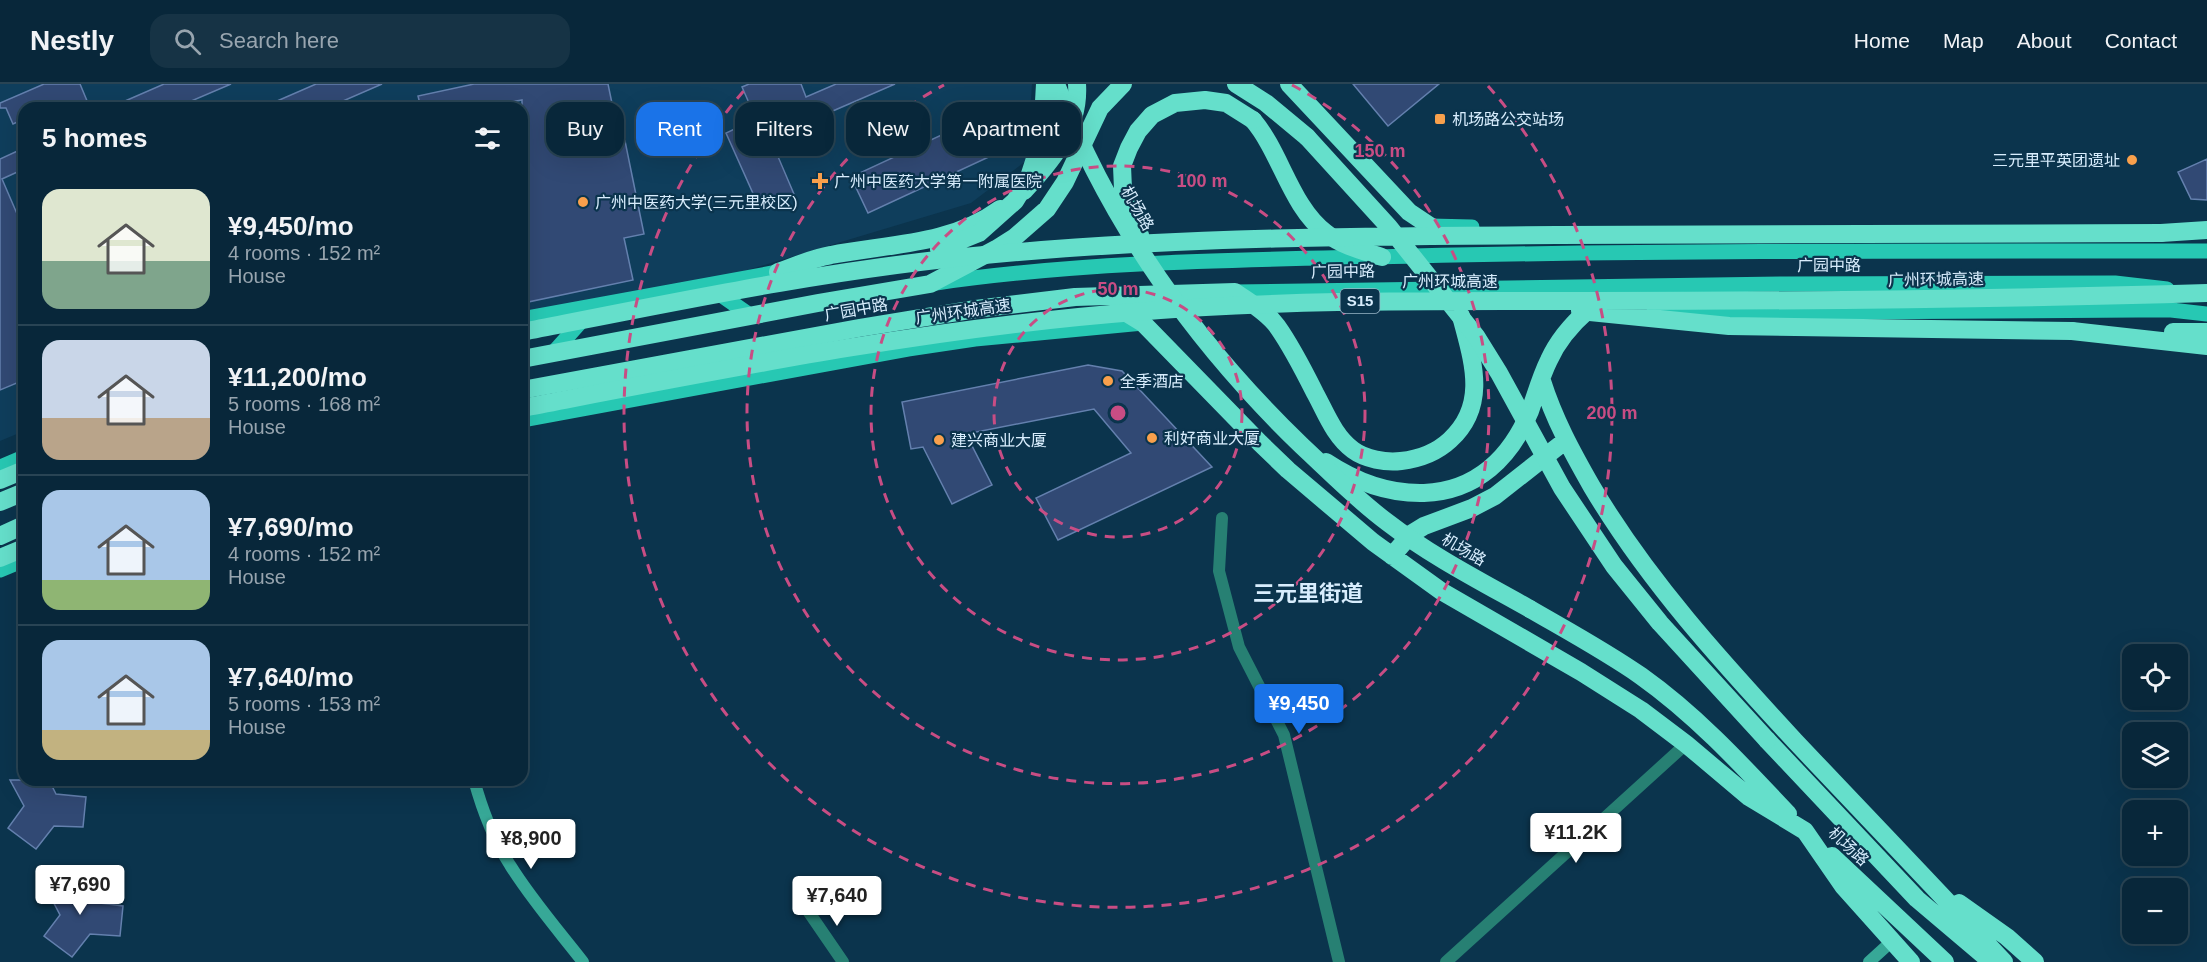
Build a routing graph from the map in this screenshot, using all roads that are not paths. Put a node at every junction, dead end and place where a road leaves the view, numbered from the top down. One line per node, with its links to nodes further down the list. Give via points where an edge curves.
1 (1045, 84): 21 (highway, bridge, via 1042,137 1028,180 1015,201 979,233 939,249)
2 (1056, 84): 22 (highway, 机场路, bridge, via 1108,197)
3 (1077, 84): 21 (highway, via 1070,126 1053,159 1022,193 995,213 938,238 828,255)
4 (1236, 84): 8 (highway)
5 (1252, 84): 8 (highway, 机场路)
6 (1289, 84): 10 (highway, via 1409,212)
7 (1117, 89): 24 (highway, via 1100,108 1065,182 1047,209 1015,237)
8 (1307, 137): 41 (highway, 机场路, bridge, via 1362,195)
9 (2207, 223): 11 (main road)
10 (1430, 226): 12 (main road); 19 (main road)
11 (1977, 226): 13 (main road); 17 (main road)
12 (1571, 227): 13 (main road); 18 (main road); 19 (main road)
13 (1826, 227): 16 (main road)
14 (2207, 232): 45 (highway, bridge, via 1516,235 1154,242 990,255 846,273 662,303)
15 (2207, 251): 17 (main road, 广园中路)
16 (1785, 252): 17 (main road, 广园中路); 18 (main road, 广园中路)
17 (2012, 252)
18 (1645, 253): 19 (main road, 广园中路)
19 (1520, 254): 20 (main road, 广园中路)
20 (1382, 257): 22 (highway, bridge, via 1344,244 1320,228 1299,201 1265,134 1253,120 1226,103 1205,100 1174,103 1152,115 1138,131 1122,166 1129,209); 24 (main road, 广园中路, via 1102,265)
21 (778, 272): 23 (main road)
22 (1157, 276): 61 (highway, 机场路, bridge, via 1237,378)
23 (705, 284): 34 (main road); 40 (main road)
24 (930, 284): 40 (highway, 广园中路)
25 (1786, 284): 27 (main road, 广园中路); 28 (main road, 广园中路); 38 (main road)
26 (2056, 284): 27 (main road, 广园中路); 32 (main road, 广园中路, via 2134,284); 37 (main road)
27 (1980, 285): 36 (main road)
28 (1655, 286): 29 (main road, 广园中路); 35 (main road)
29 (1235, 291): 31 (highway, 广园中路); 41 (highway, via 1275,323 1341,439 1366,457 1397,461 1429,454 1450,440 1470,410 1476,377)
30 (2207, 293): 33 (highway, 广州环城高速 / S15, bridge)
31 (1075, 297): 43 (highway, via 1118,308); 44 (highway, 广园中路)
32 (2207, 299)
33 (1482, 300): 46 (highway, bridge, via 1729,326); 57 (highway, 广州环城高速 / S15, bridge, via 1232,306 1029,321 781,359)
34 (596, 305): 42 (main road); 49 (main road)
35 (1588, 310): 38 (main road); 54 (highway, via 1560,342)
36 (1934, 311): 37 (main road); 38 (main road)
37 (2056, 311): 39 (main road)
38 (1835, 312)
39 (2203, 313)
40 (751, 316): 49 (highway, 广园中路)
41 (1461, 316): 89 (highway, 机场路, bridge, via 1486,351 1570,502 1660,623 1917,899)
42 (528, 318)
43 (1143, 323): 52 (main road, via 975,339); 72 (highway, via 1288,470)
44 (859, 328): 50 (highway, 广园中路); 52 (main road)
45 (528, 331)
46 (2072, 331): 47 (highway); 48 (highway)
47 (2207, 332)
48 (2207, 346)
49 (553, 353): 51 (highway, 广园中路)
50 (721, 354): 53 (highway, 广园中路); 56 (main road)
51 (528, 358)
52 (819, 364): 56 (main road)
53 (580, 379): 55 (highway, 广园中路); 58 (main road)
54 (1542, 381): 60 (highway); 61 (highway, bridge, via 1510,449 1487,472 1441,492 1415,493 1359,482)
55 (528, 389)
56 (658, 393): 59 (main road)
57 (528, 407)
58 (528, 408)
59 (528, 419)
60 (1565, 441): 72 (highway, via 1495,496 1410,534); 79 (highway, via 1613,521 1669,599 1768,712)
61 (1304, 447): 78 (highway, 机场路, bridge, via 1388,523 1612,657 1672,700 1730,753)
62 (18, 460): 63 (main road)
63 (0, 467)
64 (18, 472): 65 (highway)
65 (0, 480)
66 (18, 494): 67 (highway)
67 (0, 502)
68 (1222, 518): 84 (street, via 1219,571 1239,647 1284,735)
69 (18, 528): 70 (highway)
70 (0, 536)
71 (18, 550): 73 (highway)
72 (1392, 556): 76 (highway, via 1441,591 1641,710)
73 (0, 558)
74 (18, 562): 75 (main road)
75 (0, 570)
76 (1686, 744): 78 (highway, via 1749,797); 85 (street)
77 (476, 786): 82 (street, via 509,864)
78 (1804, 831): 81 (highway, via 1843,886); 88 (highway, 机场路)
79 (1932, 886): 90 (highway); 91 (highway, via 1988,923)
80 (806, 908): 83 (street)
81 (1891, 942): 86 (street); 87 (highway)
82 (583, 962)
83 (843, 962)
84 (1339, 962)
85 (1446, 962)
86 (1869, 962)
87 (1911, 962)
88 (1945, 962)
89 (1992, 962)
90 (2004, 962)
91 (2035, 962)

